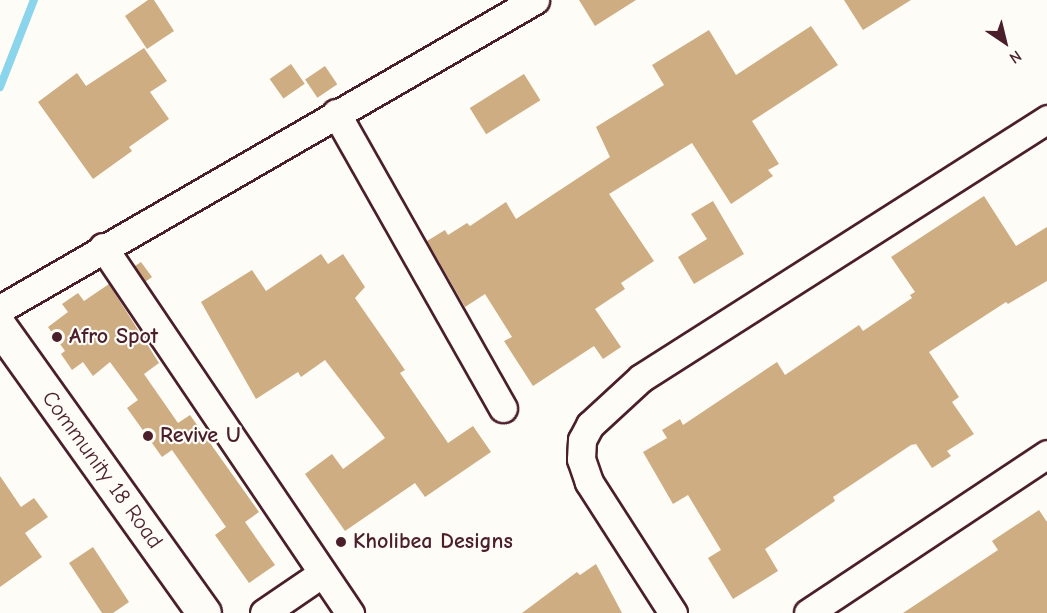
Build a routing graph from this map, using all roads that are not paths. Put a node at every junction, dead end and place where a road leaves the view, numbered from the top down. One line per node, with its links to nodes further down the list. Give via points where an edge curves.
1 (536, 0): 2 (street)
2 (336, 113): 4 (street); 7 (street)
3 (1047, 119): 13 (street, via 641,378 590,425 582,441 581,459 589,482)
4 (103, 247): 5 (street); 9 (street)
5 (0, 309)
6 (0, 327): 10 (main road, Community 18 Road)
7 (503, 408)
8 (1047, 454): 14 (street)
9 (321, 574): 11 (street); 12 (street)
10 (204, 613)
11 (264, 613)
12 (350, 613)
13 (673, 613)
14 (808, 613)

